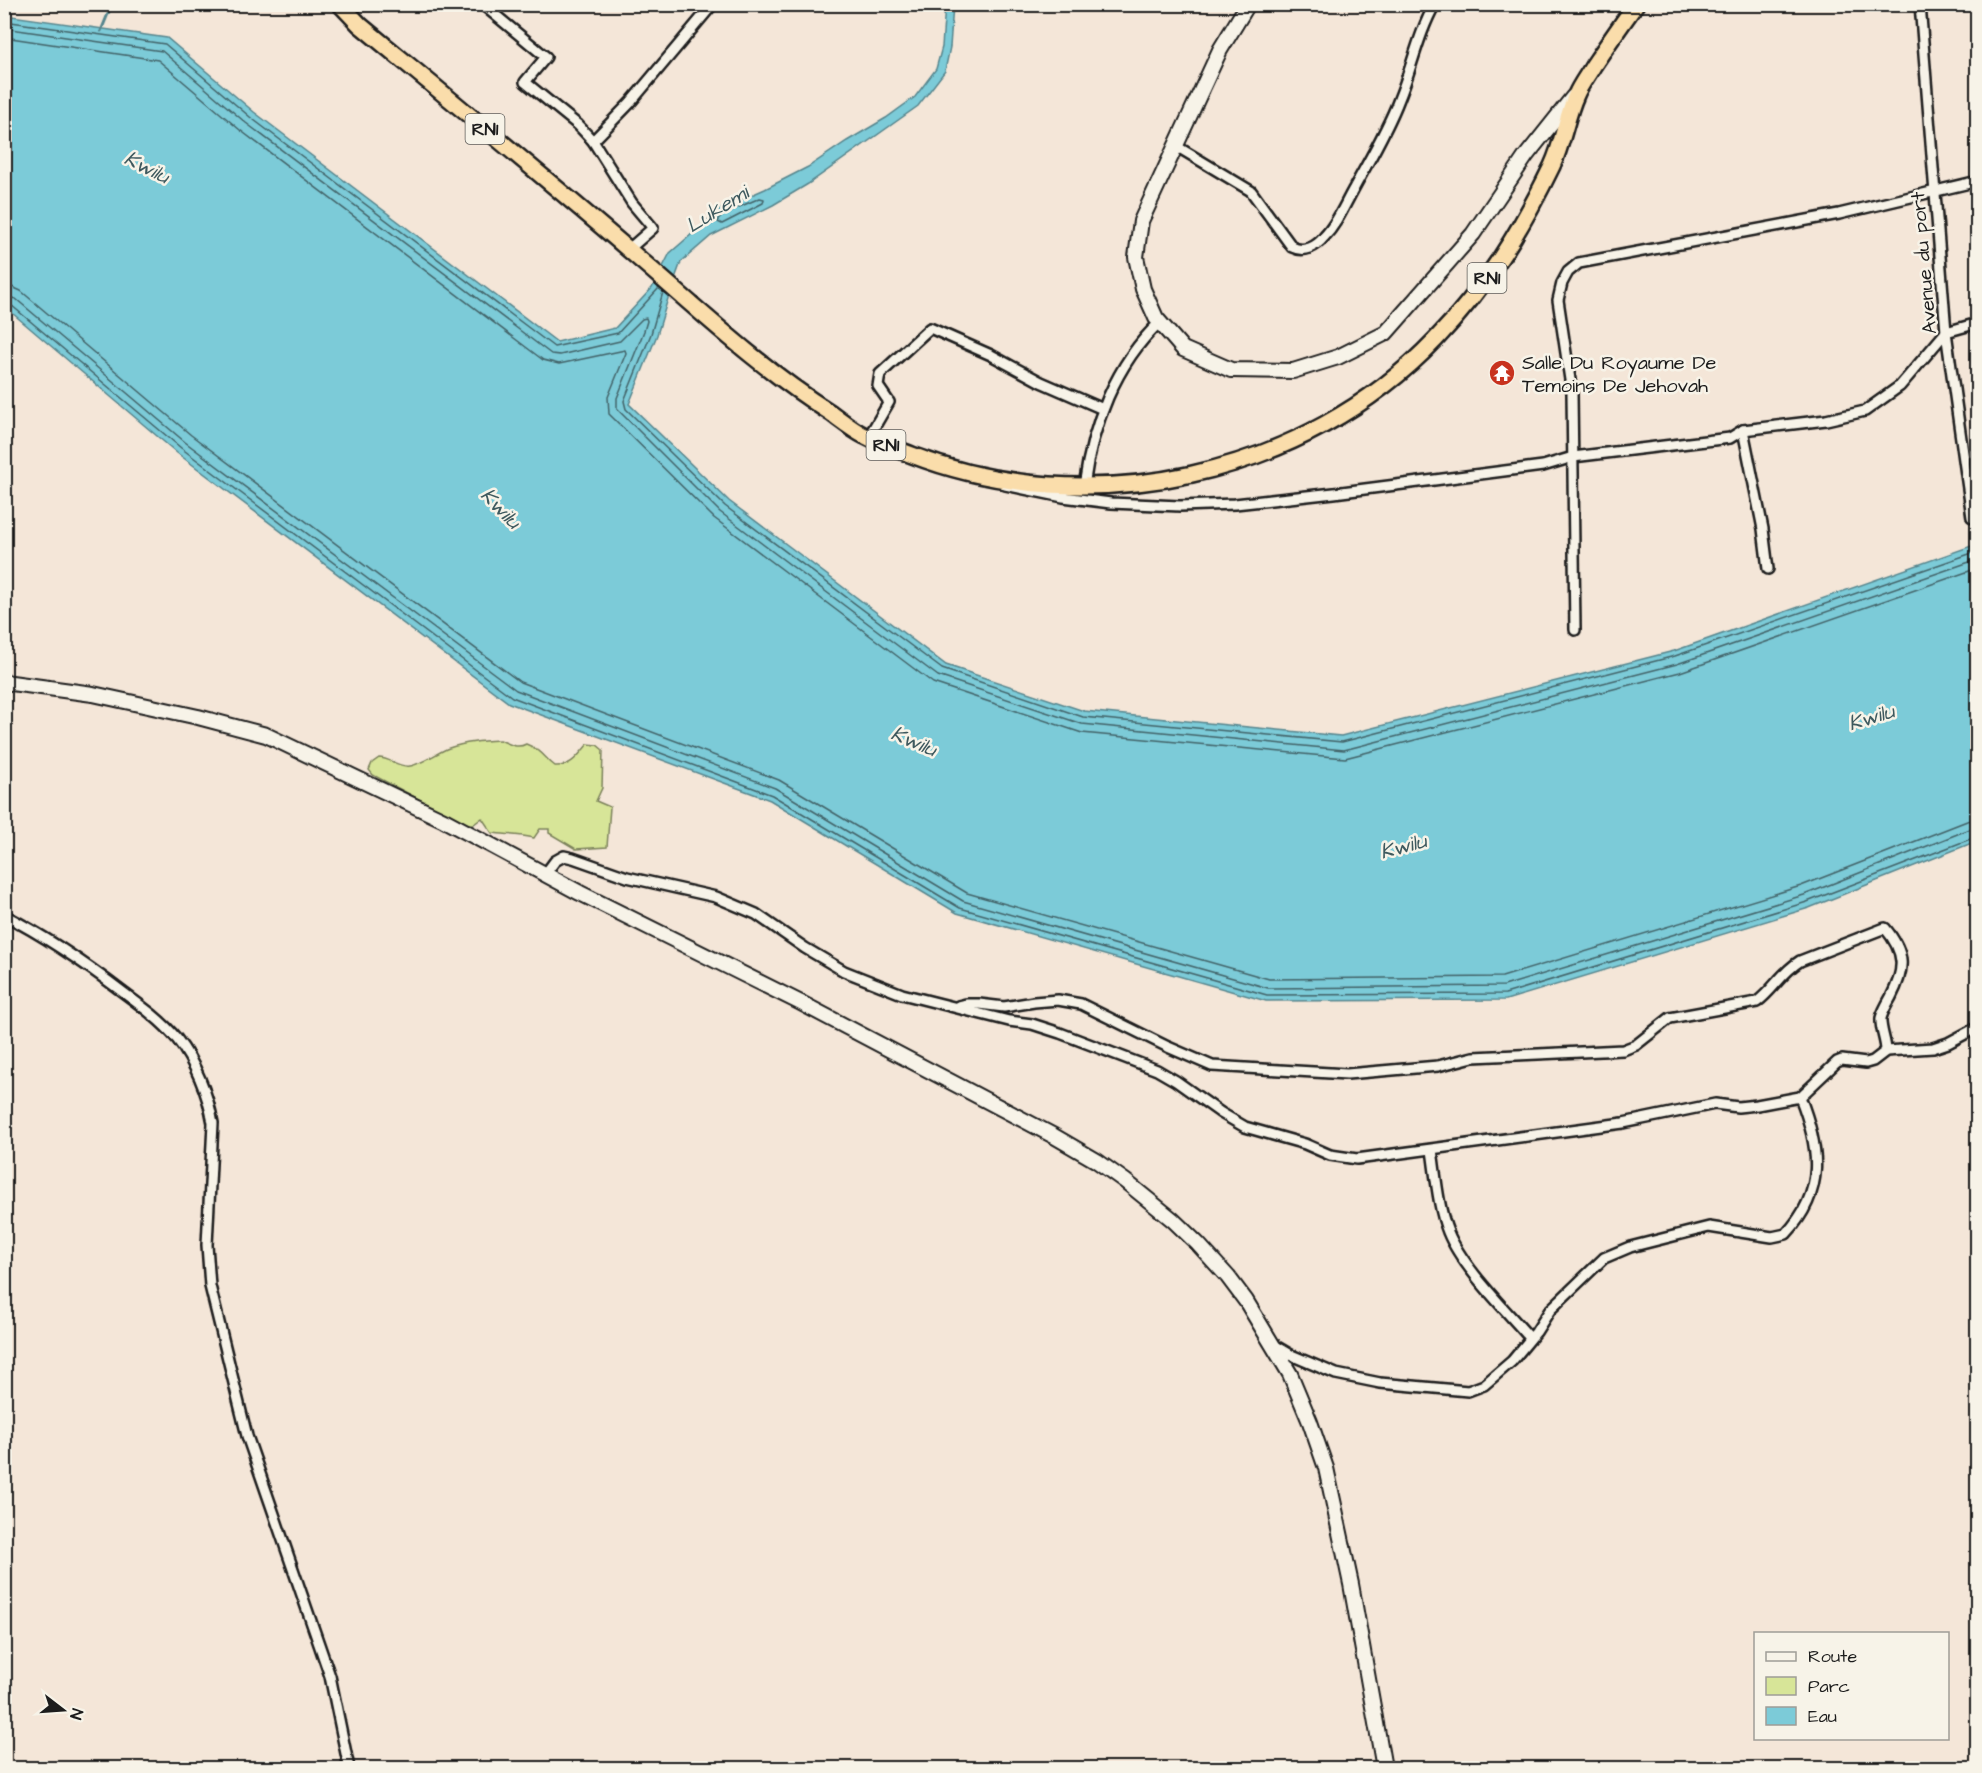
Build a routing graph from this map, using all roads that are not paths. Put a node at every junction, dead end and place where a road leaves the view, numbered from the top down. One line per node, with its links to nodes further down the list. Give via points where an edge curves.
1 (340, 4): 13 (highway, RN1, via 360,25)
2 (483, 4): 9 (street, via 546,57 525,82)
3 (713, 4): 9 (street)
4 (1248, 4): 10 (main road, via 1220,50)
5 (1435, 4): 10 (street, via 1426,19 1389,125 1336,221 1324,238 1306,250 1292,247 1251,191)
6 (1636, 4): 8 (highway, RN1)
7 (1920, 4): 12 (street, Avenue du port)
8 (1577, 93): 14 (main road, via 1526,156 1473,234 1386,333 1338,357 1293,371 1231,370 1183,349); 22 (highway, RN1, via 1555,160 1497,266 1456,317 1403,370 1323,425 1273,450 1239,462 1149,482)
9 (593, 141): 13 (street, via 632,203 653,228)
10 (1176, 146): 14 (main road, via 1141,221 1136,257 1143,289)
11 (1977, 181): 12 (street)
12 (1936, 192): 16 (street, Avenue du port); 20 (street, via 1579,263 1568,272 1558,300 1572,393)
13 (630, 251): 19 (highway, RN1, via 805,397)
14 (1160, 322): 17 (street, via 1135,348)
15 (1977, 323): 16 (street)
16 (1946, 332): 18 (street, via 1900,386 1865,411 1826,420); 23 (street, Avenue du port)
17 (1103, 408): 19 (street, via 930,328 880,374 878,386 889,402); 22 (street, via 1088,455)
18 (1743, 429): 20 (street, via 1730,438); 24 (street)
19 (868, 438): 21 (highway, RN1)
20 (1573, 457): 21 (street, via 1544,466 1334,493 1180,506 1063,497); 25 (street)
21 (968, 473): 22 (highway, RN1, via 1037,484)
22 (1084, 486)
23 (1972, 517)
24 (1768, 569)
25 (1575, 630)
26 (4, 682): 27 (main road, via 93,694 266,735)
27 (546, 873): 29 (street, via 564,856 627,877 716,897 756,914 844,971 902,994); 35 (main road, via 1097,1161 1173,1220 1198,1245 1246,1301)
28 (4, 915): 36 (street, via 95,970 165,1026 183,1049 210,1103 210,1286 247,1436 330,1676)
29 (956, 1007): 31 (street, via 1004,1007 1058,1000 1081,1004 1212,1066 1347,1074 1438,1066 1473,1057 1623,1050 1636,1045 1671,1018 1757,1002 1769,994 1787,969 1800,961 1886,928 1902,965 1901,977 1882,1015); 33 (street, via 1032,1024 1131,1059 1176,1081 1245,1127 1330,1155 1357,1160)
30 (1977, 1028): 31 (street, via 1933,1048)
31 (1886, 1051): 32 (street, via 1866,1063 1836,1062)
32 (1800, 1097): 33 (street, via 1738,1107 1715,1104 1623,1123); 34 (street, via 1811,1127 1815,1172 1806,1207 1786,1234 1772,1237 1709,1227 1630,1247 1604,1258 1550,1310)
33 (1432, 1150): 34 (street, via 1448,1232 1463,1259)
34 (1530, 1338): 35 (street, via 1484,1385 1468,1391 1380,1383 1336,1374)
35 (1273, 1345): 37 (main road, via 1290,1374 1326,1468)
36 (349, 1768)
37 (1384, 1768)

